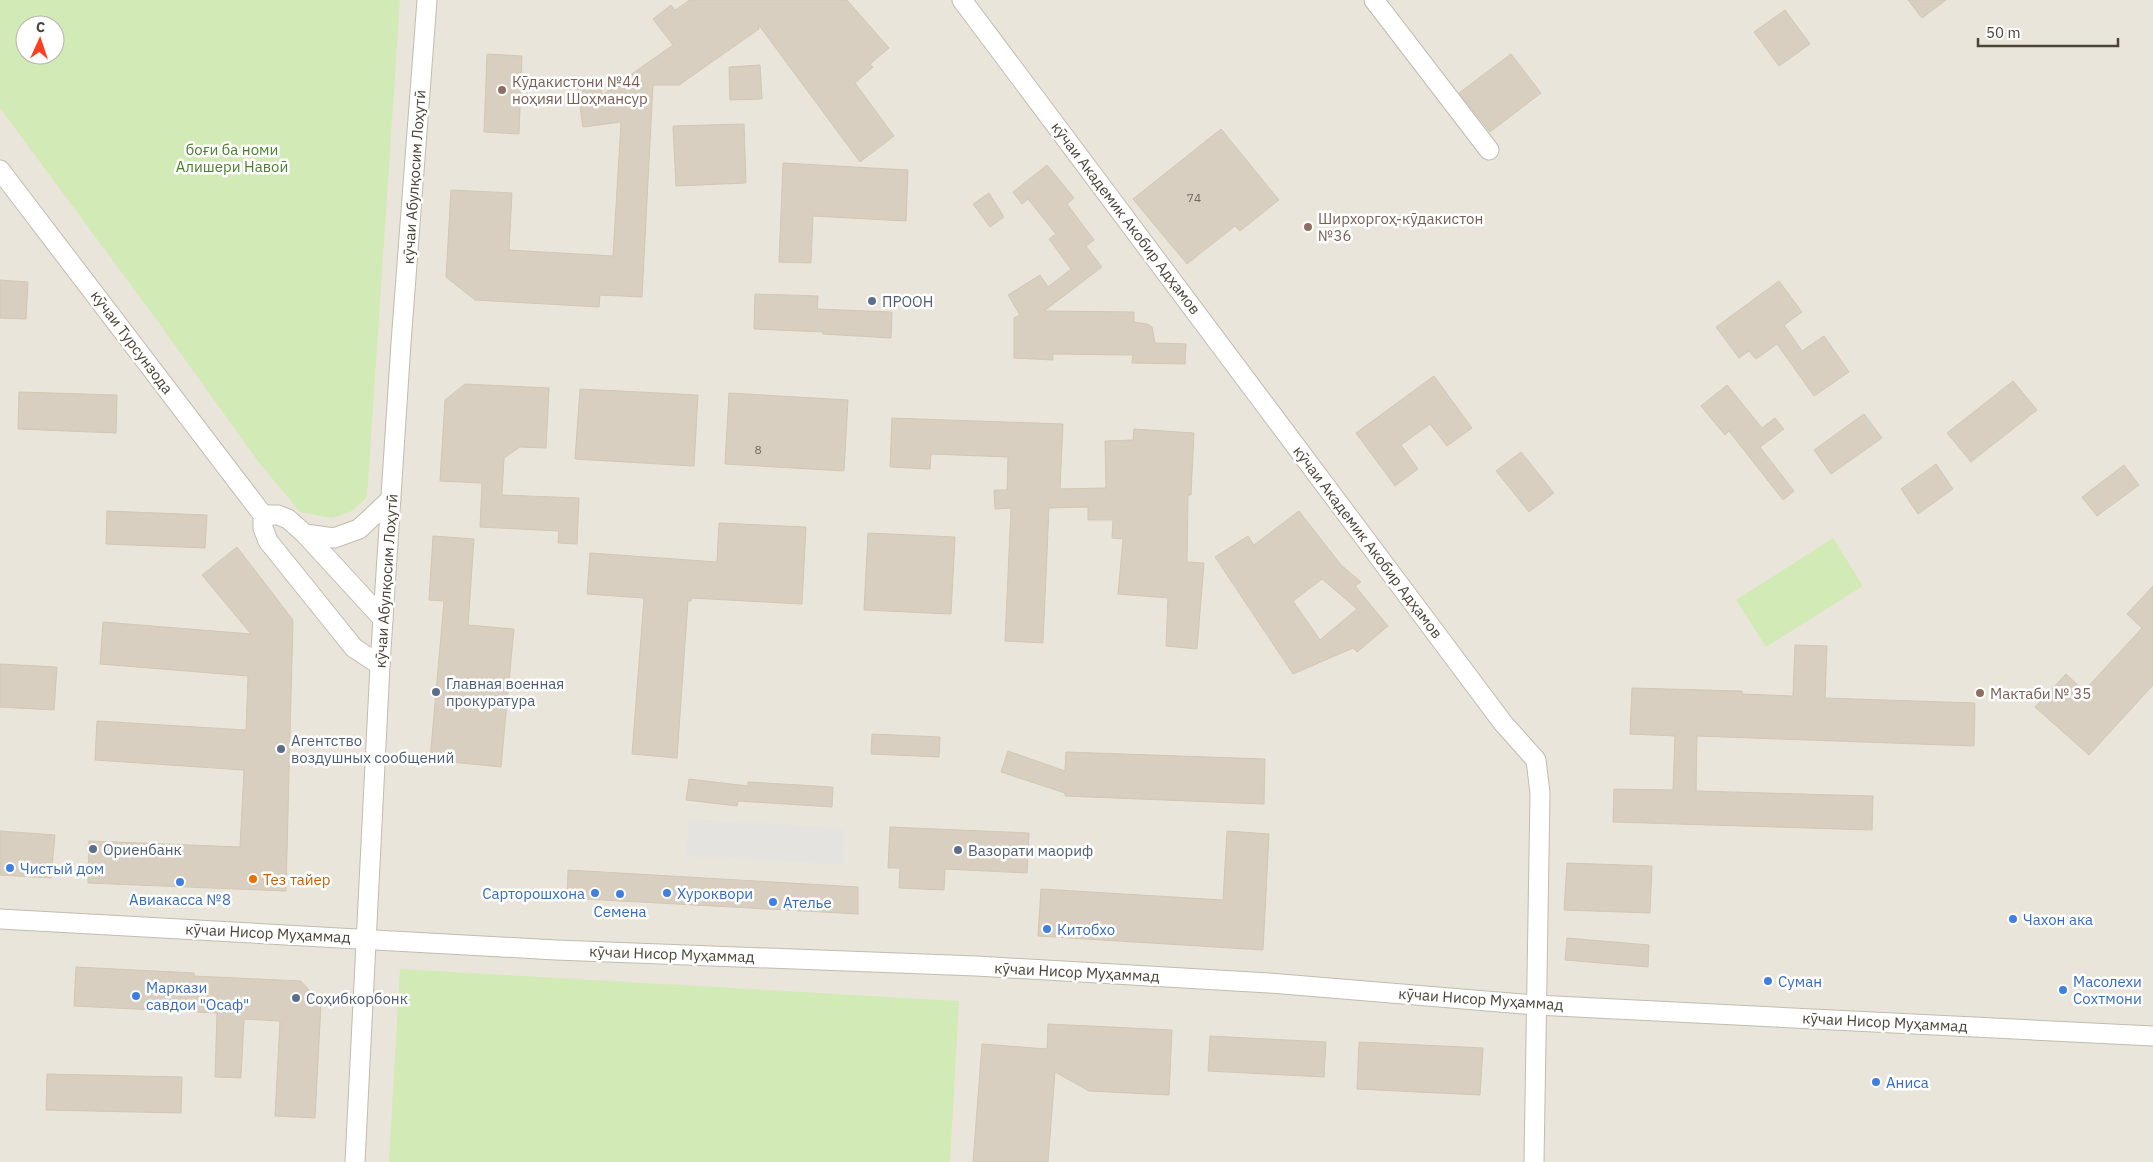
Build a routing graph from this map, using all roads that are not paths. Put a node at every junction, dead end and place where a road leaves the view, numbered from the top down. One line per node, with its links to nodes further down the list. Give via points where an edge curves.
1 (427, 0): 6 (street, кӯчаи Абулқосим Лоҳутӣ)
2 (962, 0): 13 (street, кӯчаи Академик Акобир Адҳамов, via 1503,723 1536,760 1540,794)
3 (1374, 0): 4 (street)
4 (1489, 150)
5 (0, 170): 7 (street, кӯчаи Турсунзода)
6 (391, 498): 8 (street, via 359,529 334,538); 9 (street, кӯчаи Абулқосим Лоҳутӣ)
7 (262, 514): 8 (street, via 288,519); 10 (street, кӯчаи Турсунзода, via 268,541 354,648)
8 (305, 534): 9 (street)
9 (383, 619): 10 (street, кӯчаи Абулқосим Лоҳутӣ)
10 (380, 665): 12 (street, кӯчаи Абулқосим Лоҳутӣ)
11 (0, 918): 12 (street, кӯчаи Нисор Муҳаммад)
12 (367, 938): 13 (street, кӯчаи Нисор Муҳаммад, via 556,950 1249,981); 15 (street, кӯчаи Абулқосим Лоҳутӣ)
13 (1536, 1005): 14 (street, кӯчаи Нисор Муҳаммад); 16 (street, кӯчаи Академик Акобир Адҳамов)
14 (2153, 1036)
15 (355, 1162)
16 (1534, 1162)

